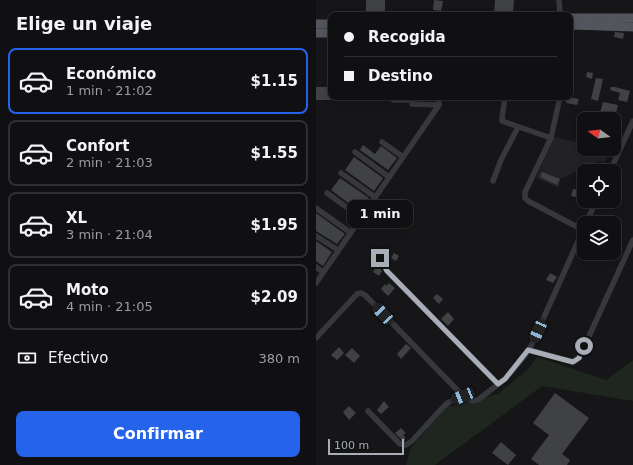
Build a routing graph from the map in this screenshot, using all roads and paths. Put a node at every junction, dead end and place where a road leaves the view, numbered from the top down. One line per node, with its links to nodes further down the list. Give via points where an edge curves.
1 (559, 0): 2 (street)
2 (560, 12)
3 (573, 18): 4 (main road)
4 (633, 18)
5 (316, 24): 6 (main road)
6 (328, 24)
7 (573, 25): 8 (main road)
8 (633, 27)
9 (316, 33): 10 (main road)
10 (328, 33)
11 (412, 100): 15 (street, via 412,104)
12 (439, 100): 15 (street)
13 (505, 100): 17 (street, via 502,121)
14 (559, 100): 18 (street)
15 (439, 106): 21 (street)
16 (633, 121): 22 (street)
17 (518, 127): 18 (street); 25 (street)
18 (551, 138): 30 (street, via 525,192 525,198)
19 (382, 142): 21 (street)
20 (355, 152): 24 (street)
21 (403, 157): 24 (street)
22 (613, 164)
23 (341, 173): 27 (street)
24 (389, 177): 27 (street)
25 (493, 181)
26 (327, 193): 29 (street)
27 (375, 197): 29 (street)
28 (316, 208): 31 (street)
29 (360, 217): 31 (street)
30 (577, 226)
31 (351, 232): 35 (street)
32 (316, 236): 35 (street)
33 (633, 240): 41 (street, via 579,358 573,362)
34 (577, 242): 41 (street)
35 (338, 250): 38 (street)
36 (380, 258): 42 (street, via 387,271)
37 (316, 267): 38 (street)
38 (323, 272): 39 (street)
39 (316, 282)
40 (316, 338): 43 (street, via 361,293)
41 (528, 350): 42 (street)
42 (498, 384): 43 (street, via 479,399 473,401)
43 (463, 396): 44 (street, via 444,406 406,445 400,444)
44 (368, 411)

